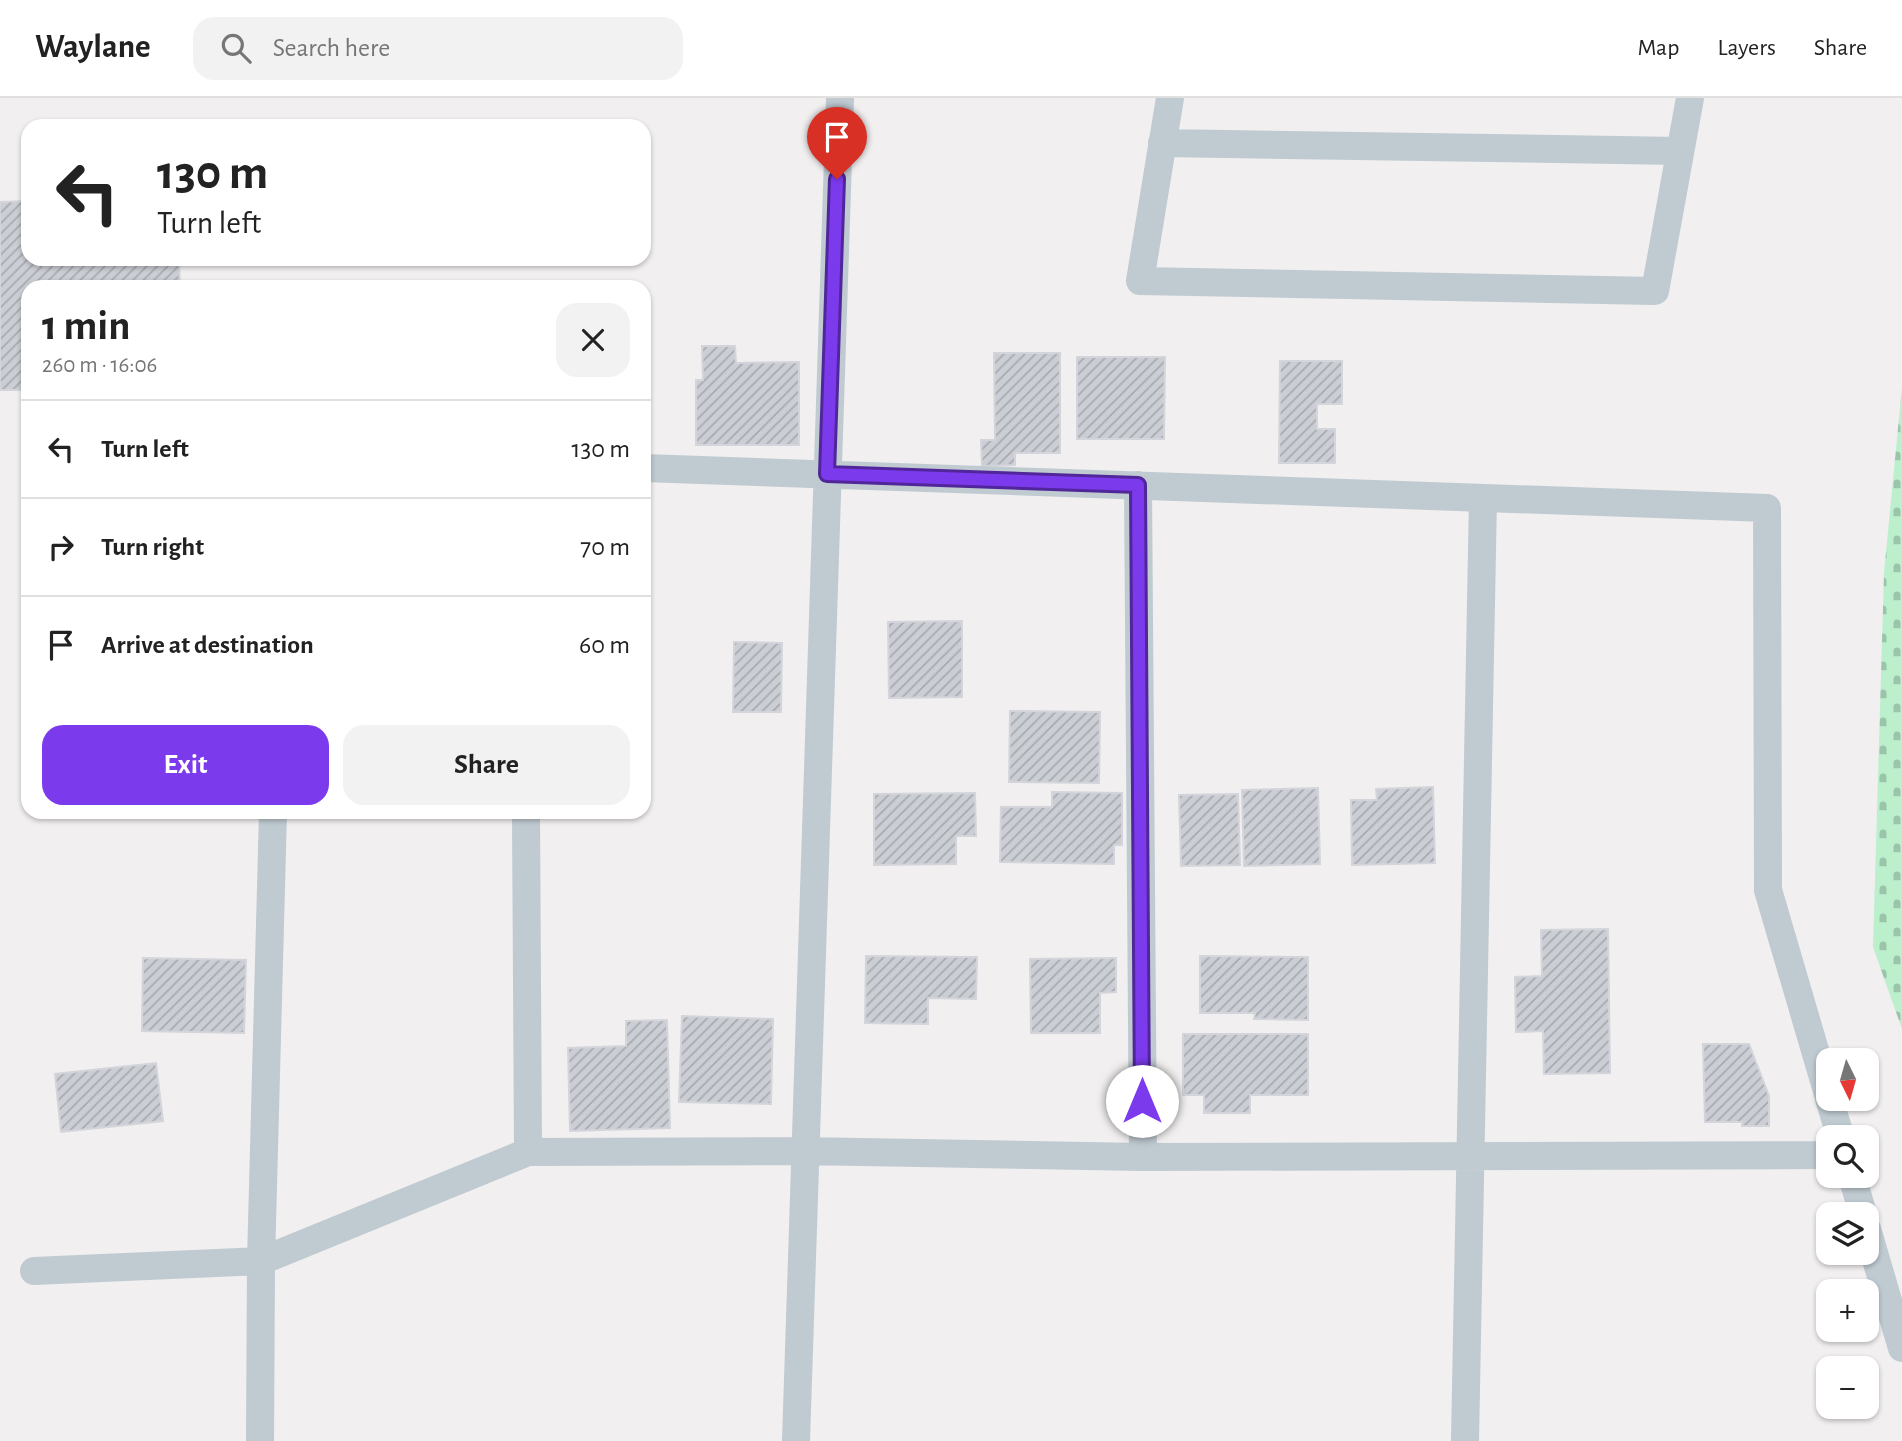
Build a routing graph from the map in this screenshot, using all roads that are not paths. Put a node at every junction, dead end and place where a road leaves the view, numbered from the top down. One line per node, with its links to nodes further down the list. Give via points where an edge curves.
1 (840, 98): 7 (street)
2 (1170, 98): 4 (street)
3 (1690, 98): 5 (street)
4 (1163, 143): 5 (street); 5 (street, via 1140,281 1655,291)
5 (1680, 151)
6 (651, 468): 7 (street)
7 (827, 474): 8 (street); 13 (street)
8 (1138, 485): 9 (street); 16 (street)
9 (1483, 498): 12 (street, via 1768,508 1768,890); 17 (street)
10 (273, 819): 18 (street)
11 (526, 819): 14 (street)
12 (1816, 1054)
13 (804, 1151): 14 (street); 16 (street); 23 (street)
14 (528, 1152): 18 (street)
15 (1816, 1155): 17 (street)
16 (1143, 1157): 17 (street)
17 (1471, 1157): 24 (street)
18 (261, 1261): 20 (street); 22 (street)
19 (1878, 1265): 21 (street)
20 (34, 1271)
21 (1902, 1348)
22 (260, 1441)
23 (796, 1441)
24 (1465, 1441)

